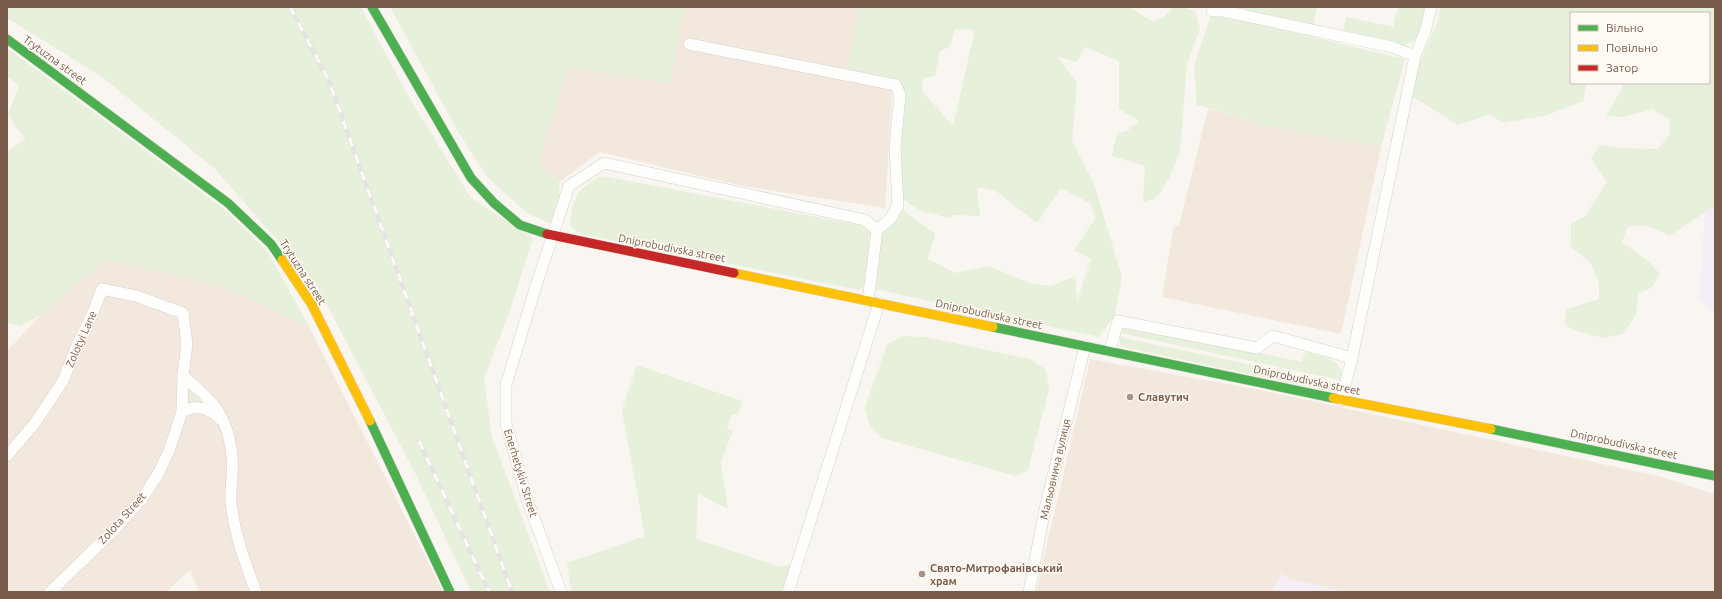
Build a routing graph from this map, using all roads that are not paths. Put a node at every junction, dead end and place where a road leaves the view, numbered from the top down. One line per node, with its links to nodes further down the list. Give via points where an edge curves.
1 (372, 7): 8 (street, Dniprobudivska street, via 471,178 494,203 520,225)
2 (1431, 7): 6 (street)
3 (1212, 11): 6 (street, via 1223,11 1392,47)
4 (7, 39): 22 (street, Trytuzna street, via 228,203 271,244 312,305 353,385)
5 (690, 44): 7 (street, via 896,85 900,95 895,147 898,206 890,220)
6 (1416, 56): 13 (street)
7 (877, 230): 8 (street, Enerhetykiv Street, via 865,220 604,164 569,186); 9 (street)
8 (553, 236): 9 (street, Dniprobudivska street); 23 (street, Enerhetykiv Street, via 506,385 506,423 526,496)
9 (873, 302): 11 (street, Dniprobudivska street); 24 (street)
10 (183, 313): 14 (street, Zolota Street, via 187,344); 18 (street, Zolotyi Lane, via 136,296 102,288 62,381 35,423)
11 (1085, 346): 12 (street, Dniprobudivska street); 25 (street, Мальовнича вулиця, via 1045,509)
12 (1110, 351): 13 (street, via 1118,321 1257,348 1273,336); 15 (street, Dniprobudivska street)
13 (1352, 358): 15 (street)
14 (183, 376): 16 (street, Zolota Street); 17 (street, via 210,399)
15 (1341, 400): 19 (street, Dniprobudivska street, via 1553,441)
16 (182, 412): 17 (street, via 189,408 202,408 214,413); 20 (street, Zolota Street, via 169,451 142,499)
17 (226, 426): 21 (street, via 232,456 231,500 236,536)
18 (7, 456)
19 (1715, 476)
20 (50, 592)
21 (256, 592)
22 (450, 592)
23 (560, 592)
24 (788, 592)
25 (1029, 592)

